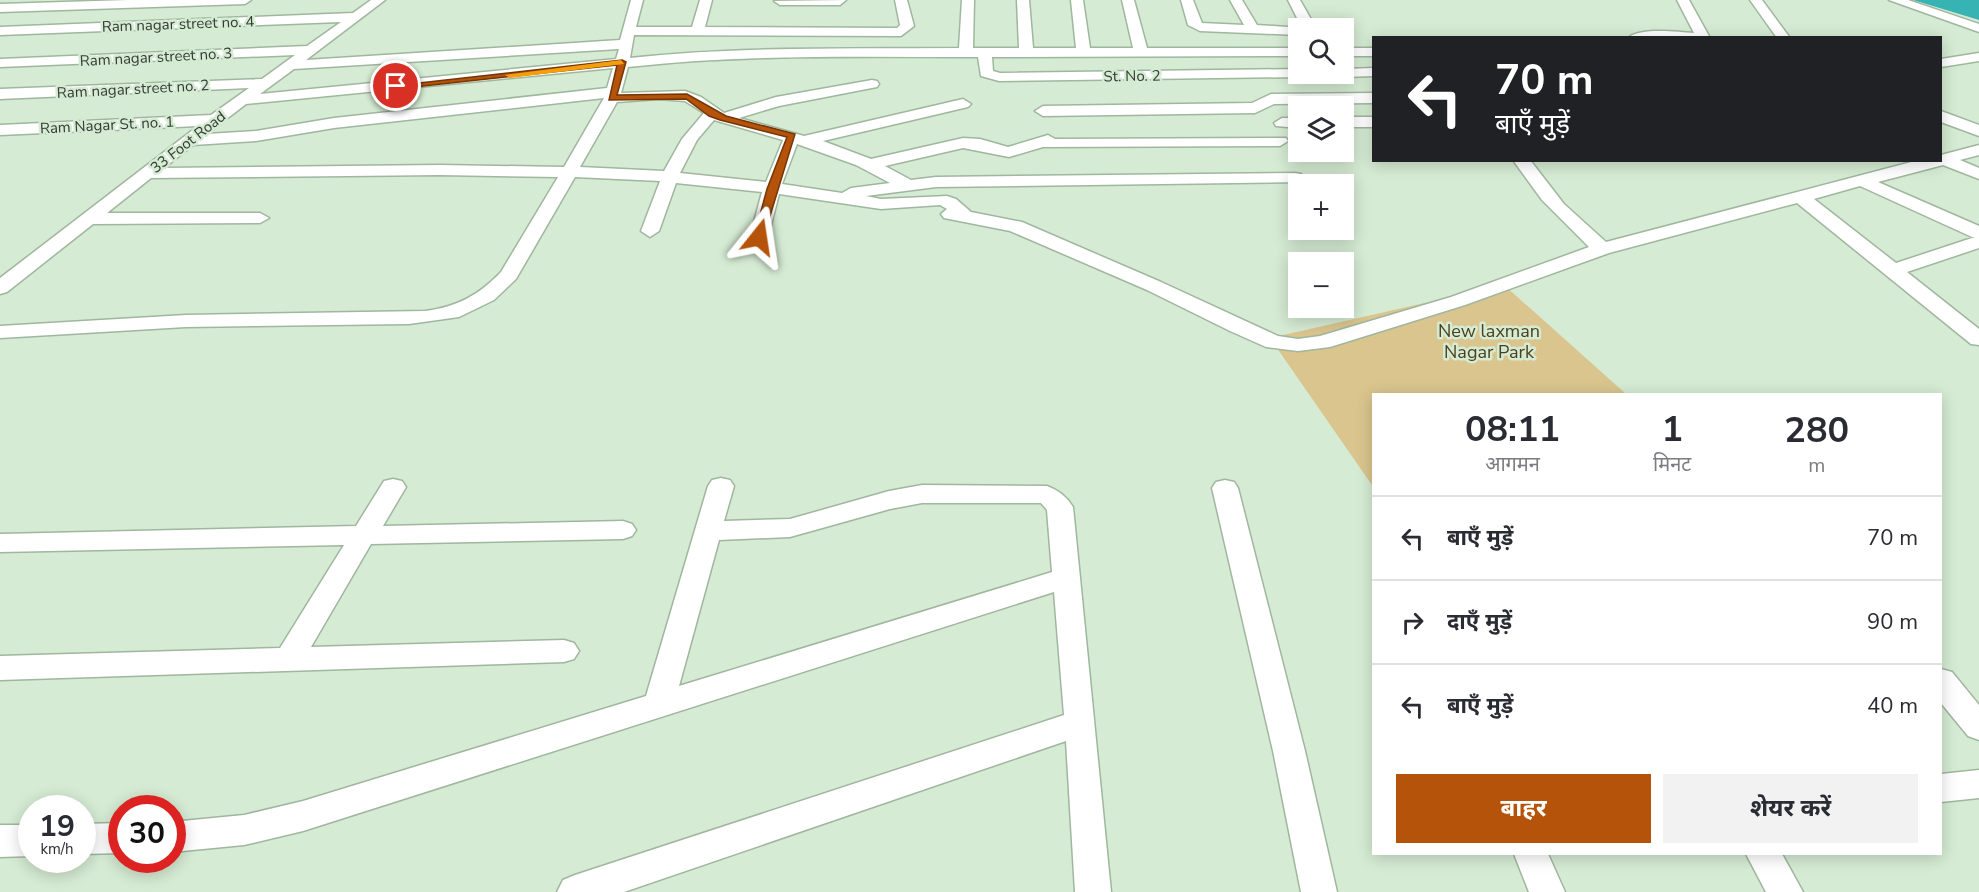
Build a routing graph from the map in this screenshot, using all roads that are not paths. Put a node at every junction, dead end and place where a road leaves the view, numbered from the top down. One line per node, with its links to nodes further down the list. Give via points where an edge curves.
1 (244, 0): 18 (street)
2 (379, 0): 19 (street, 33 Foot Road)
3 (637, 0): 32 (street)
4 (706, 0): 25 (street)
5 (900, 0): 27 (street, via 906,30)
6 (968, 0): 37 (street)
7 (1023, 0): 39 (street)
8 (1077, 0): 40 (street)
9 (1128, 0): 41 (street)
10 (1187, 0): 22 (street, via 1195,25)
11 (1236, 0): 22 (street)
12 (1294, 0): 20 (street)
13 (1683, 0): 30 (street)
14 (1756, 0): 31 (street)
15 (1894, 0): 21 (street)
16 (780, 1): 17 (street); 26 (street)
17 (840, 1): 27 (street)
18 (0, 9)
19 (356, 17): 23 (street, Ram nagar street no. 4); 33 (street, 33 Foot Road)
20 (1304, 18)
21 (1979, 28)
22 (1252, 29): 24 (street)
23 (0, 31)
24 (1288, 31)
25 (697, 32): 26 (street); 32 (street)
26 (772, 32): 27 (street)
27 (838, 32)
28 (1655, 36): 29 (street)
29 (1678, 36)
30 (1701, 36)
31 (1783, 36)
32 (627, 37): 43 (street); 46 (street)
33 (312, 50): 45 (street, Ram nagar street no. 3); 46 (street, 33 Foot Road)
34 (1288, 52): 41 (street)
35 (1354, 52): 36 (street)
36 (1372, 52)
37 (966, 53): 38 (street); 43 (street, via 774,53)
38 (985, 53): 39 (street); 54 (street, St. No. 2, via 987,75)
39 (1026, 53): 40 (street)
40 (1084, 53): 41 (street)
41 (1142, 53)
42 (1979, 57): 44 (street)
43 (622, 62): 55 (street); 57 (street)
44 (1948, 62): 47 (street)
45 (0, 63)
46 (291, 65): 51 (street, 33 Foot Road)
47 (1979, 70)
48 (1372, 72): 49 (street)
49 (1354, 73)
50 (1288, 74): 54 (street, St. No. 2)
51 (266, 83): 53 (street, Ram nagar street no. 2); 57 (street, 33 Foot Road)
52 (872, 84): 59 (street)
53 (0, 94)
54 (1037, 94): 56 (street, via 1255,108 1271,99); 71 (street)
55 (613, 95): 59 (street, via 687,96); 69 (street); 77 (street)
56 (1372, 98)
57 (244, 100): 61 (street, 33 Foot Road)
58 (963, 104): 68 (street)
59 (718, 116): 68 (street); 80 (street, via 690,136)
60 (1942, 116): 67 (street)
61 (215, 120): 66 (street, Ram Nagar St. no. 1); 69 (street, 33 Foot Road)
62 (1354, 122): 63 (street)
63 (1372, 122)
64 (1282, 123): 65 (street)
65 (1288, 123)
66 (0, 130)
67 (1979, 131)
68 (799, 138): 76 (street); 86 (street)
69 (192, 140): 78 (street, 33 Foot Road)
70 (1280, 141): 71 (street)
71 (1048, 142): 76 (street, via 1009,152 963,143); 82 (street)
72 (1979, 150): 73 (street)
73 (1942, 160): 79 (street)
74 (1522, 162): 98 (street, via 1568,221)
75 (1934, 162): 83 (street)
76 (871, 164): 85 (street)
77 (569, 172): 78 (street); 80 (street); 101 (street, via 508,275 494,292 459,311 409,318 186,321)
78 (149, 174): 92 (street, 33 Foot Road)
79 (1979, 174)
80 (671, 177): 86 (street); 94 (street)
81 (1288, 178): 82 (street)
82 (1056, 181): 84 (street)
83 (1862, 181): 88 (street); 95 (street)
84 (936, 182): 85 (street); 89 (street)
85 (906, 184): 87 (street)
86 (772, 189): 87 (street); 96 (street)
87 (830, 196): 90 (street)
88 (1801, 197): 98 (street); 99 (street)
89 (928, 200): 90 (street); 91 (street, via 950,203)
90 (896, 204): 91 (street)
91 (964, 216): 98 (street, via 1015,226 1237,327 1274,342 1298,345 1322,342 1458,301)
92 (92, 219): 93 (street); 100 (street, 33 Foot Road)
93 (260, 219)
94 (650, 231)
95 (1979, 233)
96 (759, 237)
97 (1979, 242): 99 (street)
98 (1602, 249)
99 (1893, 270): 102 (street)
100 (0, 288)
101 (0, 332)
102 (1979, 339)
103 (721, 486): 107 (street)
104 (393, 487): 108 (street)
105 (1225, 488): 127 (street)
106 (623, 530): 108 (street)
107 (707, 531): 110 (street, via 790,528 922,494 1037,494 1054,500 1060,507); 115 (street)
108 (364, 535): 109 (street); 112 (street)
109 (0, 543)
110 (1066, 578): 115 (street); 116 (street)
111 (564, 651): 112 (street)
112 (289, 658): 113 (street)
113 (0, 668)
114 (1942, 682): 117 (street)
115 (659, 705): 120 (street, via 303,816 244,830)
116 (1080, 723): 125 (street); 126 (street)
117 (1979, 727)
118 (1979, 784): 119 (street)
119 (1942, 788)
120 (186, 836)
121 (18, 840): 122 (street)
122 (0, 841)
123 (1532, 855): 128 (street)
124 (1764, 855): 129 (street)
125 (575, 892)
126 (1094, 892)
127 (1319, 892)
128 (1547, 892)
129 (1785, 892)

